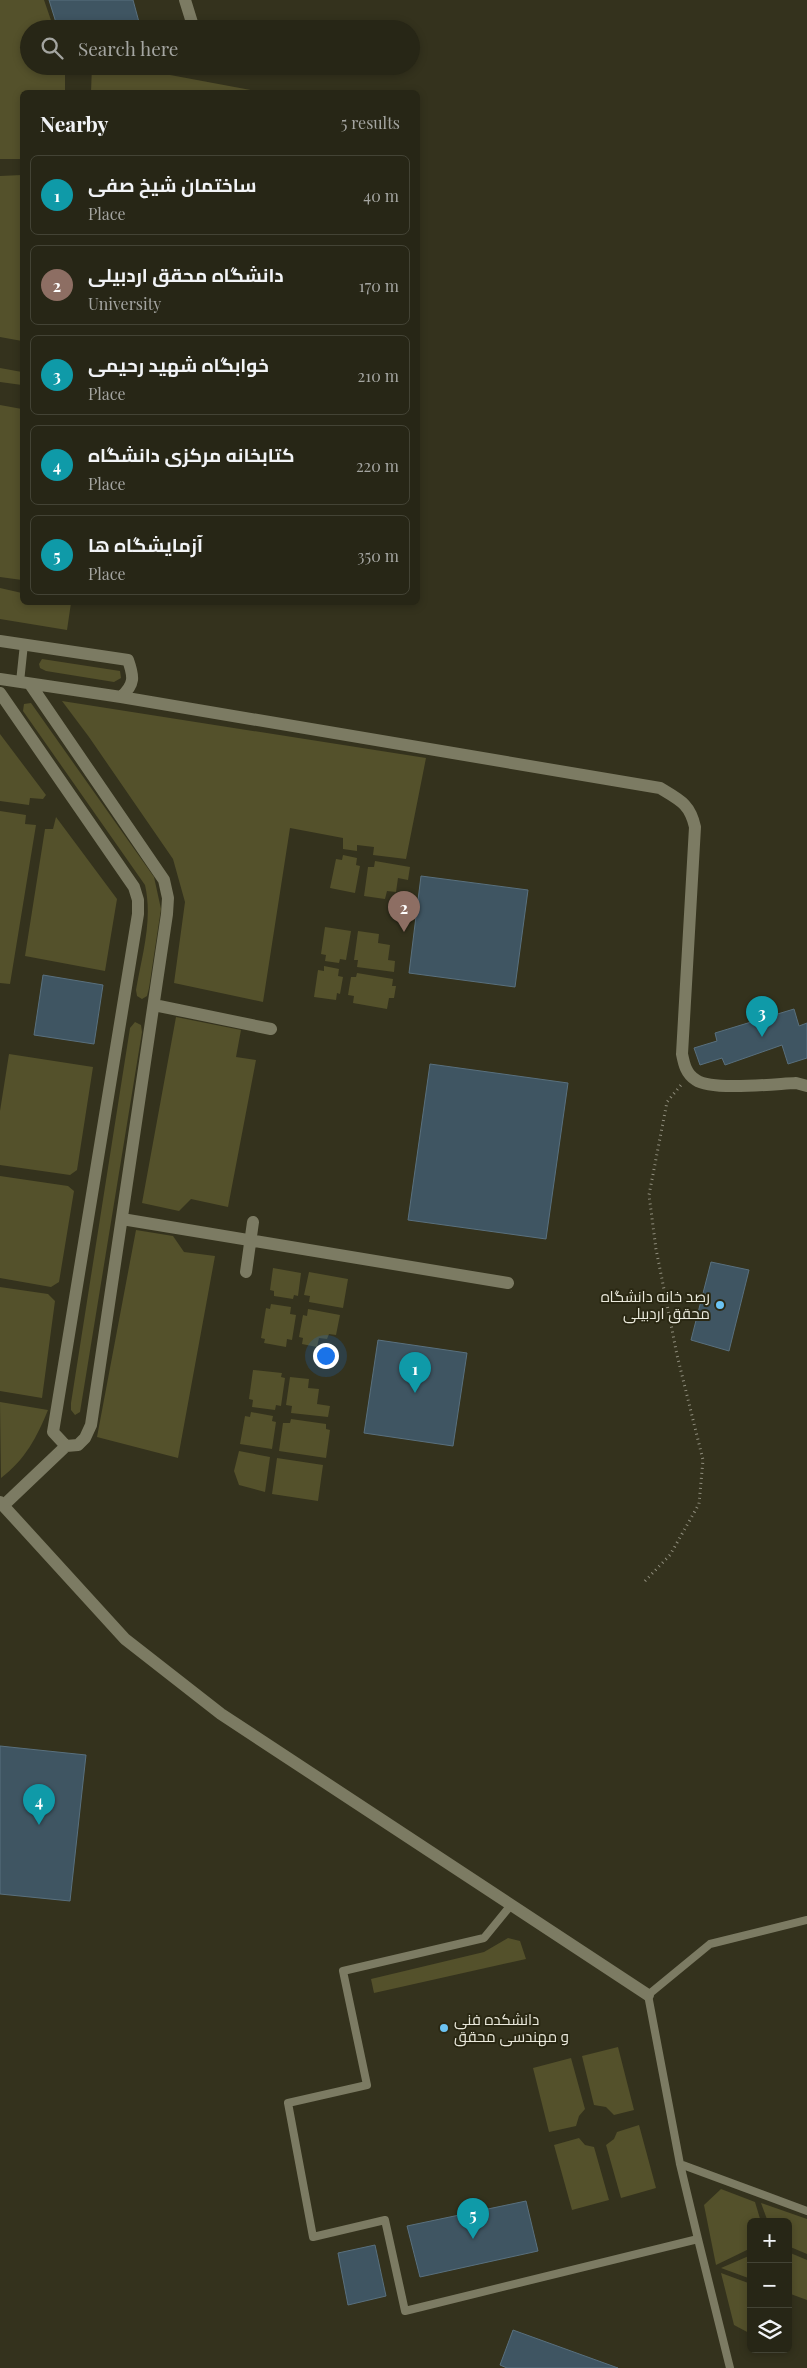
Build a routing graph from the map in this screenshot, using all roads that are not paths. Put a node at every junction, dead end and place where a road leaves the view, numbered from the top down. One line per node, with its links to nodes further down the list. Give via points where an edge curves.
1 (185, 0): 2 (street)
2 (191, 20)
3 (0, 641): 4 (street)
4 (24, 644): 6 (lane); 8 (street, via 128,660 133,673 130,688)
5 (0, 679): 6 (street)
6 (25, 683): 8 (street); 9 (street, via 164,880 167,914)
7 (0, 693): 17 (street, via 134,887 138,900 53,1432)
8 (121, 697): 11 (street, via 660,788 683,802 692,814 695,828 682,1054 685,1068 696,1081 710,1086)
9 (154, 1005): 10 (street); 12 (street)
10 (271, 1029)
11 (803, 1082)
12 (122, 1219): 14 (street); 17 (street, via 91,1425 78,1445)
13 (254, 1222): 14 (street)
14 (250, 1241): 15 (street); 16 (street)
15 (246, 1272)
16 (508, 1283)
17 (66, 1446): 18 (street)
18 (2, 1503): 19 (street, via 125,1639 221,1714)
19 (512, 1905): 21 (street); 24 (lane, via 484,1938 343,1971 367,2085 288,2103 313,2237 385,2220 405,2311)
20 (807, 1920): 21 (lane, via 710,1944)
21 (648, 1995): 22 (lane)
22 (680, 2164): 23 (lane); 24 (lane)
23 (807, 2211)
24 (698, 2240): 25 (lane)
25 (730, 2368)

